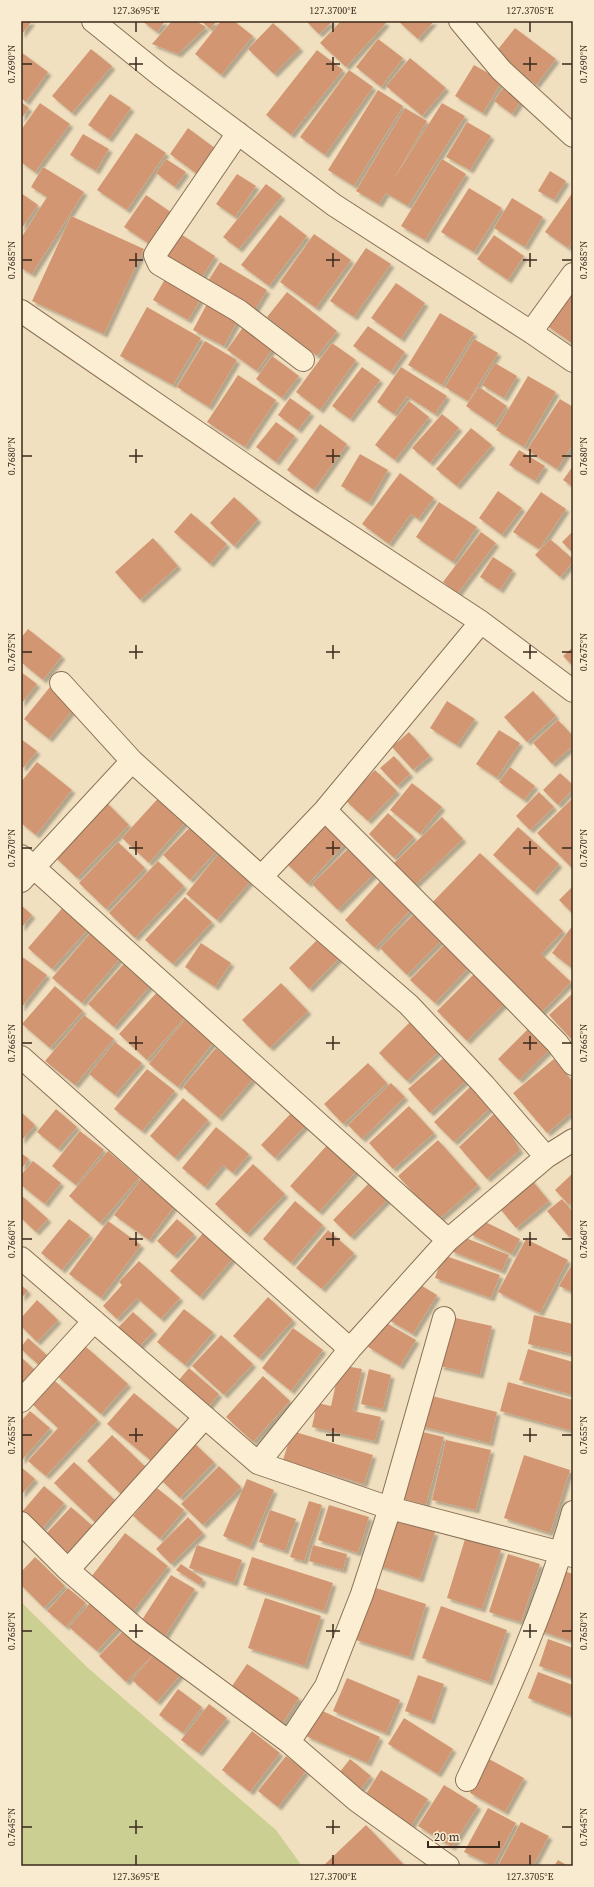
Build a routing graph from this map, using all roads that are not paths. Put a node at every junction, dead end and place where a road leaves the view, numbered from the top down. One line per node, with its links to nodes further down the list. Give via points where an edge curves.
1 (93, 21): 3 (street)
2 (460, 21): 4 (street, via 501,70)
3 (238, 133): 7 (street, via 334,205); 8 (street, via 158,250 155,255 156,261 239,311)
4 (573, 136)
5 (573, 274): 7 (street)
6 (21, 311): 10 (street, via 300,502)
7 (531, 332): 9 (street)
8 (303, 360)
9 (573, 361)
10 (482, 622): 12 (street); 14 (street)
11 (61, 683): 13 (street)
12 (573, 691)
13 (132, 762): 15 (street); 16 (street)
14 (325, 810): 16 (street); 18 (street, via 500,985)
15 (25, 869): 21 (street)
16 (261, 877): 20 (street, via 408,1005 484,1085)
17 (21, 1057): 25 (street)
18 (573, 1064)
19 (573, 1140): 20 (street)
20 (546, 1158): 21 (street)
21 (448, 1240): 25 (street)
22 (21, 1258): 24 (street)
23 (444, 1318): 29 (street)
24 (94, 1321): 26 (street); 27 (street)
25 (350, 1349): 28 (street)
26 (21, 1401)
27 (205, 1417): 28 (street); 33 (street)
28 (258, 1463): 29 (street)
29 (390, 1508): 32 (street); 34 (street, via 362,1594 326,1686)
30 (573, 1512): 32 (street)
31 (21, 1523): 33 (street)
32 (567, 1554): 35 (street)
33 (68, 1570): 34 (street, via 140,1632)
34 (289, 1742): 36 (street, via 356,1800)
35 (467, 1780)
36 (446, 1866)

